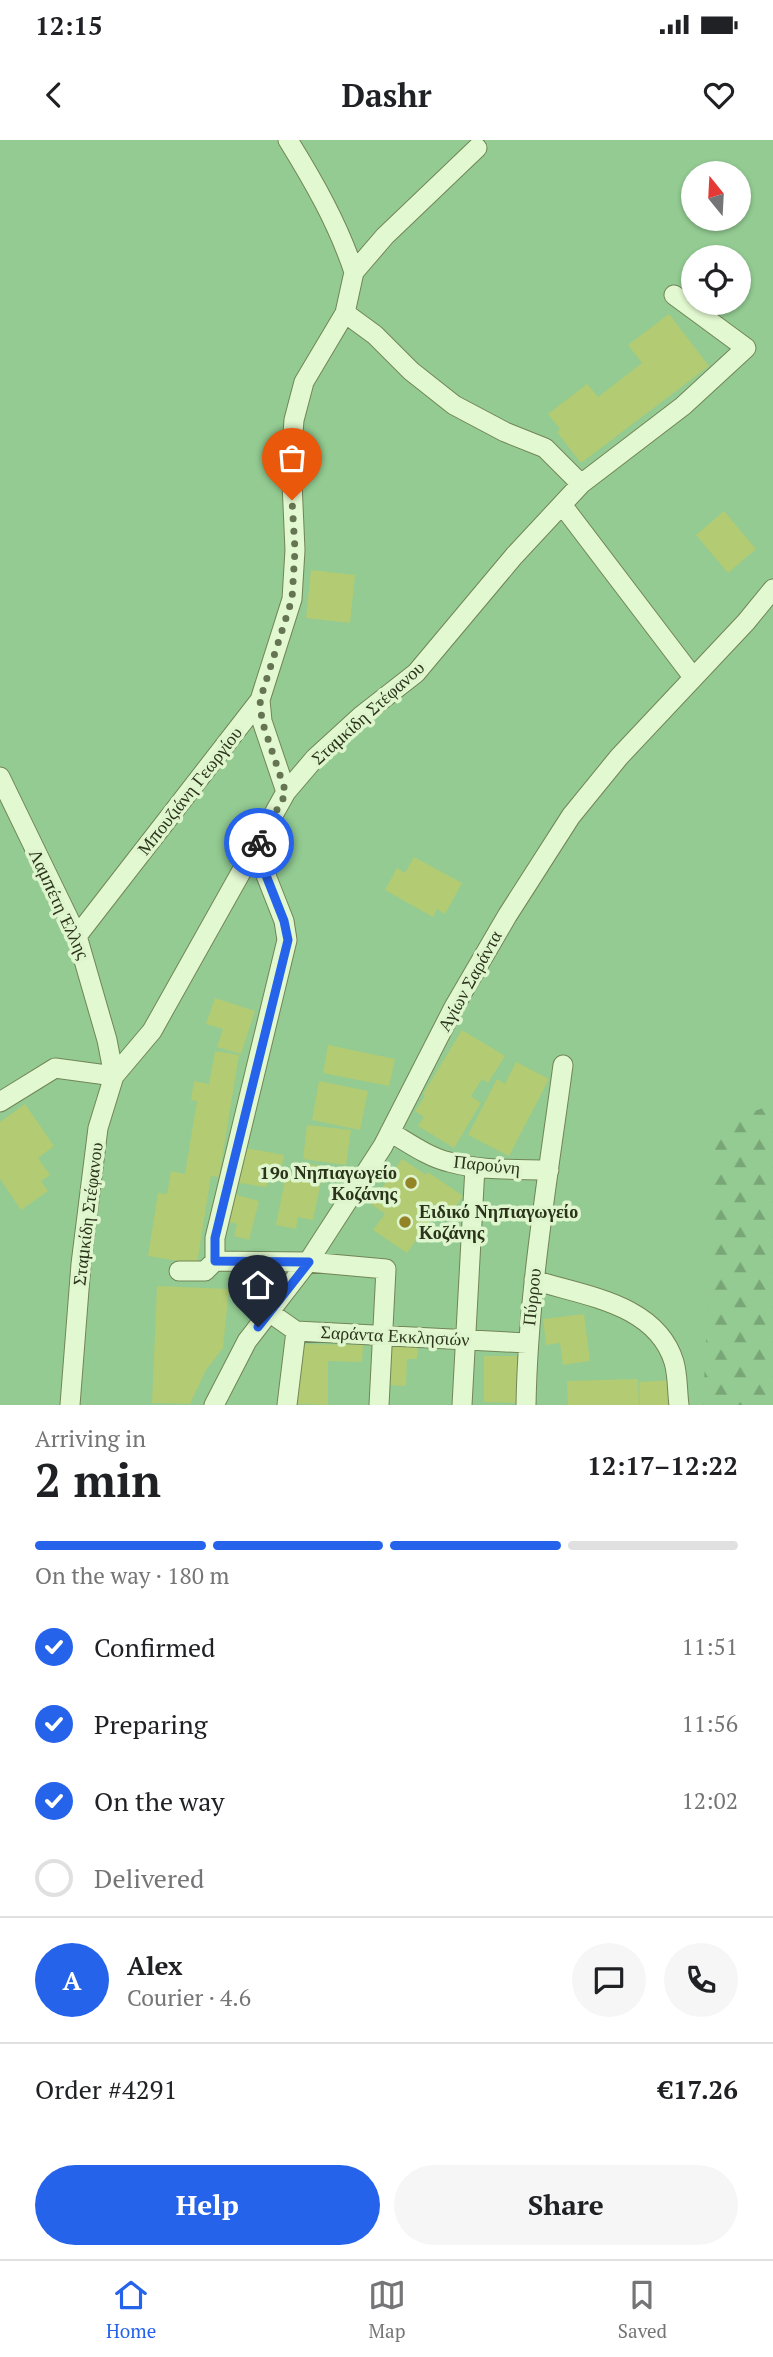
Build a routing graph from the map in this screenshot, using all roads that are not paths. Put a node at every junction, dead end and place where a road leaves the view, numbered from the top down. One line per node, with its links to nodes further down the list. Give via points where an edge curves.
1 (288, 140): 3 (street, via 330,212)
2 (477, 148): 3 (street)
3 (354, 272): 5 (street, Μπουζιάνη Γεωργίου)
4 (674, 295): 6 (street, Σταμκίδη Στέφανου, via 746,348 683,406)
5 (345, 313): 6 (street, via 454,405 545,447); 10 (street, Μπουζιάνη Γεωργίου, via 304,383 294,420 292,599)
6 (582, 484): 7 (street, Σταμκίδη Στέφανου)
7 (564, 506): 9 (street); 12 (street, Σταμκίδη Στέφανου, via 514,556 416,673 315,758)
8 (773, 589): 9 (street, Αγίων Σαράντα)
9 (694, 677): 19 (street, Αγίων Σαράντα, via 619,757 564,827 460,997)
10 (260, 700): 12 (street, via 262,721); 15 (street, Μπουζιάνη Γεωργίου)
11 (0, 777): 13 (street, Λαμπέτη Έλλης)
12 (286, 793): 14 (street, Σταμκίδη Στέφανου)
13 (9, 819): 15 (street, Λαμπέτη Έλλης)
14 (256, 850): 17 (street, Σταμκίδη Στέφανου, via 152,1031); 22 (street, via 288,940 215,1238)
15 (77, 936): 17 (street, Λαμπέτη Έλλης)
16 (563, 1065): 21 (street, Πύρρου)
17 (114, 1076): 18 (street, via 55,1068); 31 (street, Σταμκίδη Στέφανου, via 98,1129)
18 (0, 1102)
19 (390, 1132): 20 (street, Παρούνη, via 422,1152); 23 (street, Αγίων Σαράντα)
20 (475, 1167): 21 (street, Παρούνη); 29 (street)
21 (549, 1170): 25 (street, Πύρρου)
22 (215, 1261): 23 (street); 24 (street, via 205,1271)
23 (309, 1262): 26 (street, Αγίων Σαράντα); 28 (street, via 386,1269)
24 (178, 1271)
25 (534, 1280): 30 (street, Πύρρου); 37 (street, via 628,1311 651,1325 674,1361)
26 (269, 1312): 27 (street, Σαράντα Εκκλησιών); 32 (street, Αγίων Σαράντα, via 247,1341)
27 (296, 1331): 28 (street, Σαράντα Εκκλησιών); 33 (street)
28 (382, 1335): 29 (street, Σαράντα Εκκλησιών); 34 (street)
29 (465, 1340): 30 (street, Σαράντα Εκκλησιών); 35 (street)
30 (527, 1343): 36 (street, Πύρρου)
31 (70, 1405)
32 (214, 1405)
33 (287, 1405)
34 (379, 1405)
35 (462, 1405)
36 (526, 1405)
37 (679, 1405)

